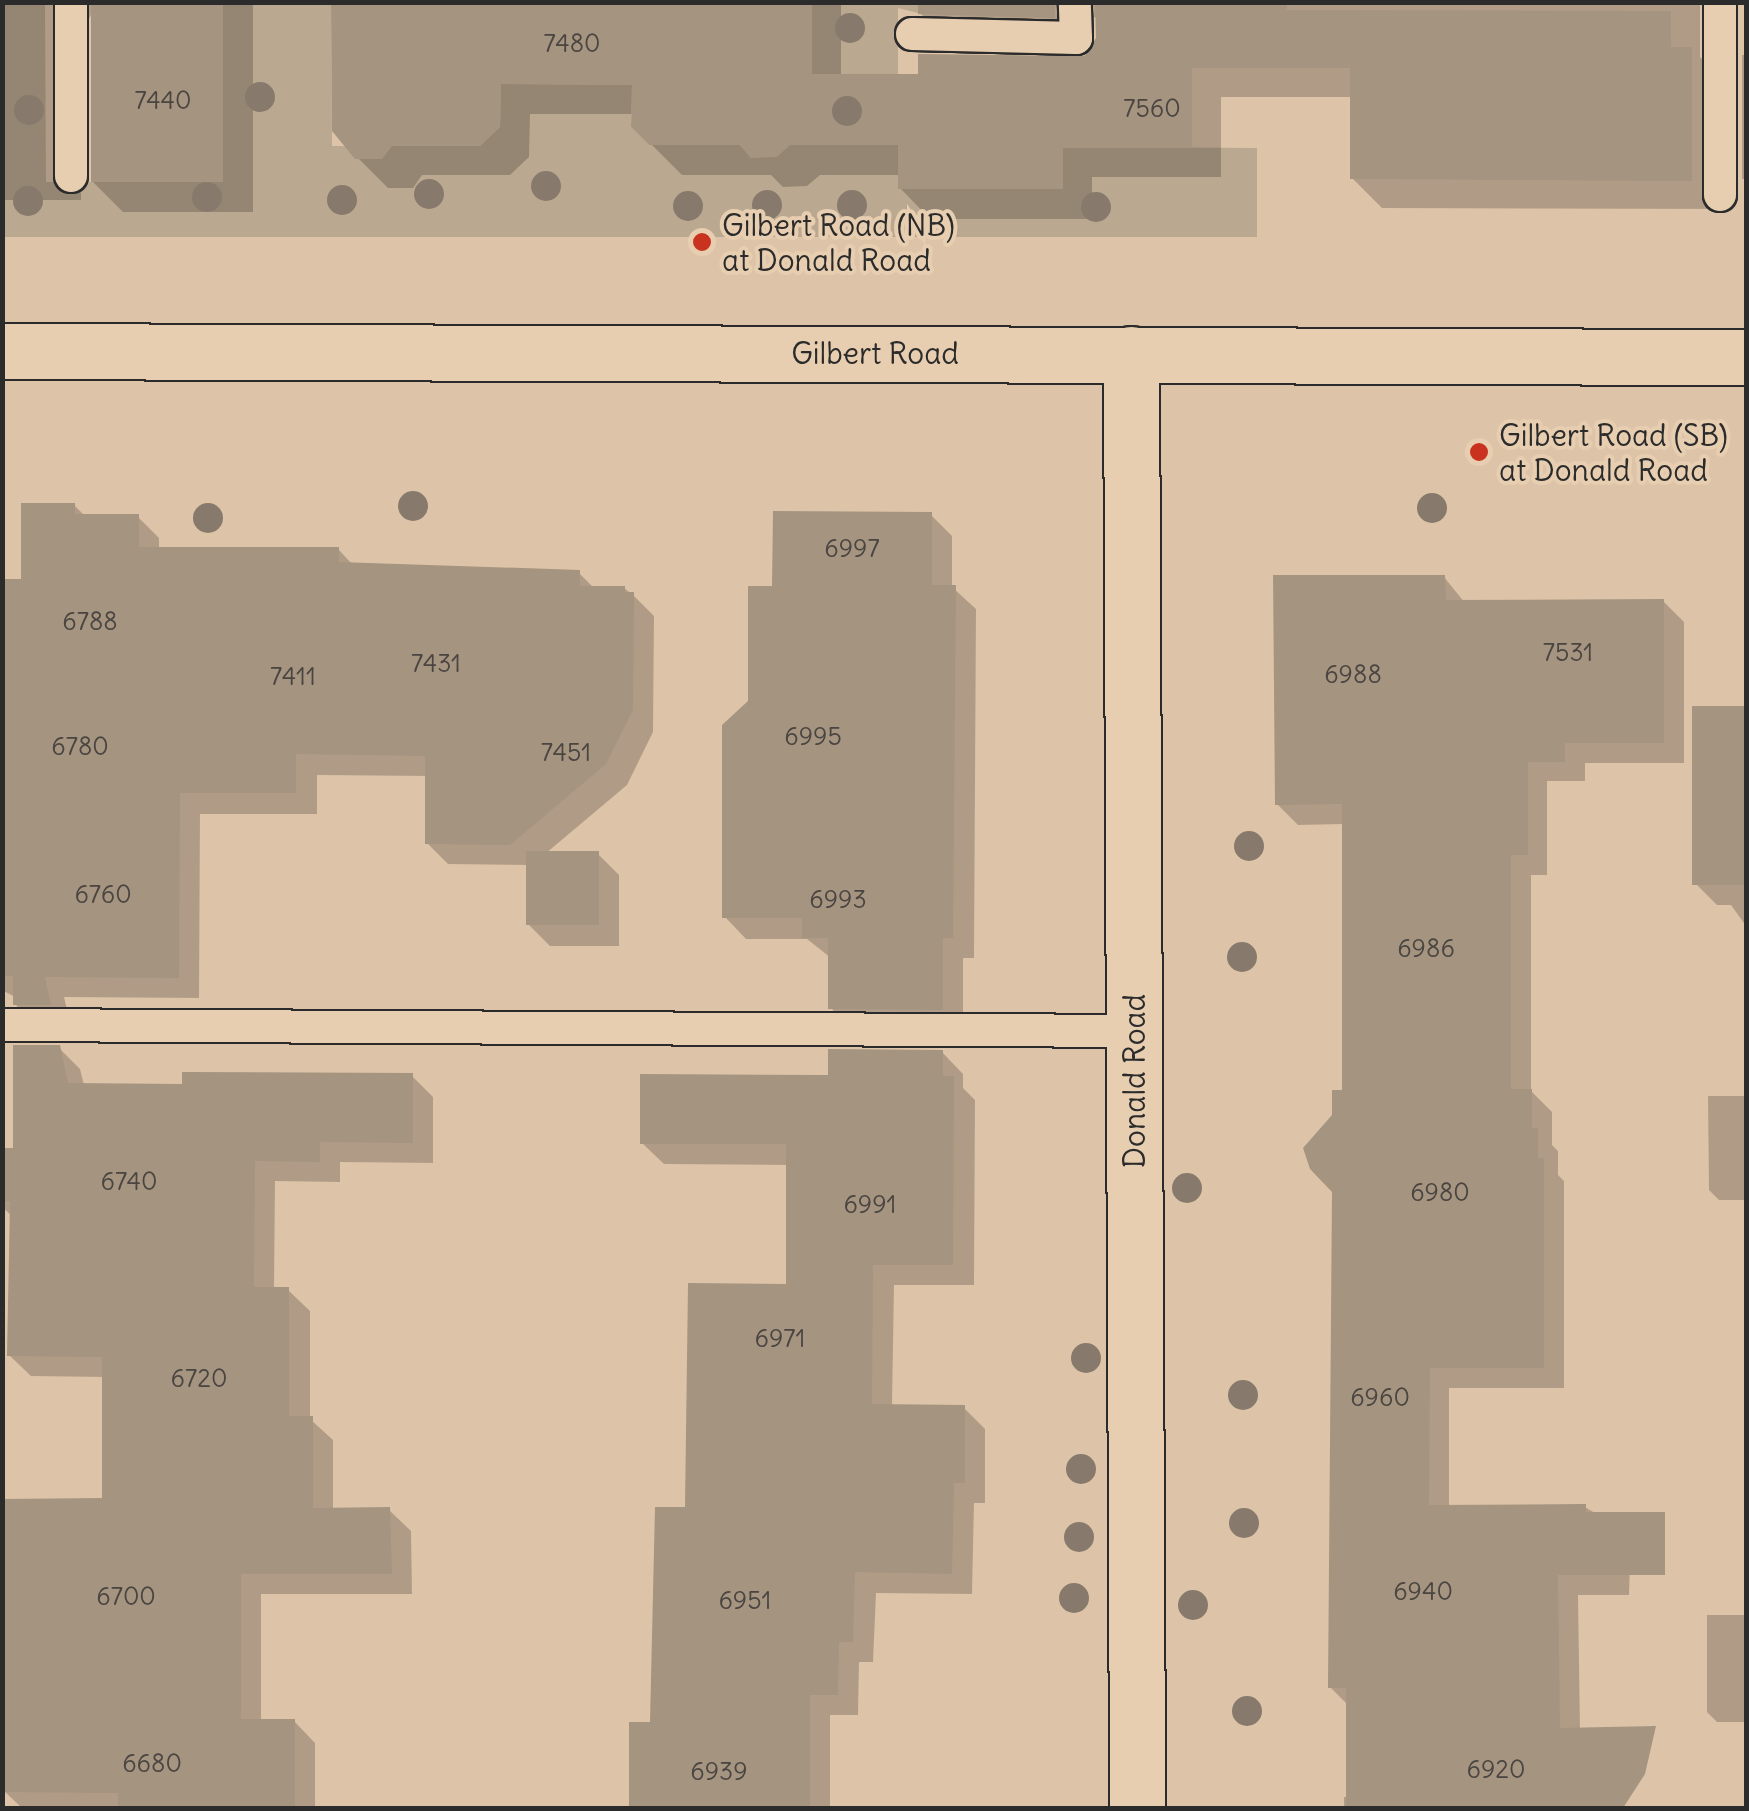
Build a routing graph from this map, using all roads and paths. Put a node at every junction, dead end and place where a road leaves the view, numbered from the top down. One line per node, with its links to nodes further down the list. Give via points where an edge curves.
1 (72, 2): 5 (lane)
2 (1075, 2): 4 (lane, via 1076,38)
3 (1720, 2): 6 (lane)
4 (912, 34)
5 (72, 176)
6 (1720, 195)
7 (2, 350): 8 (main road, Gilbert Road)
8 (1131, 354): 9 (main road, Gilbert Road); 11 (main road, Donald Road)
9 (1746, 357)
10 (2, 1024): 11 (lane)
11 (1133, 1031): 12 (main road, Donald Road)
12 (1137, 1808)

